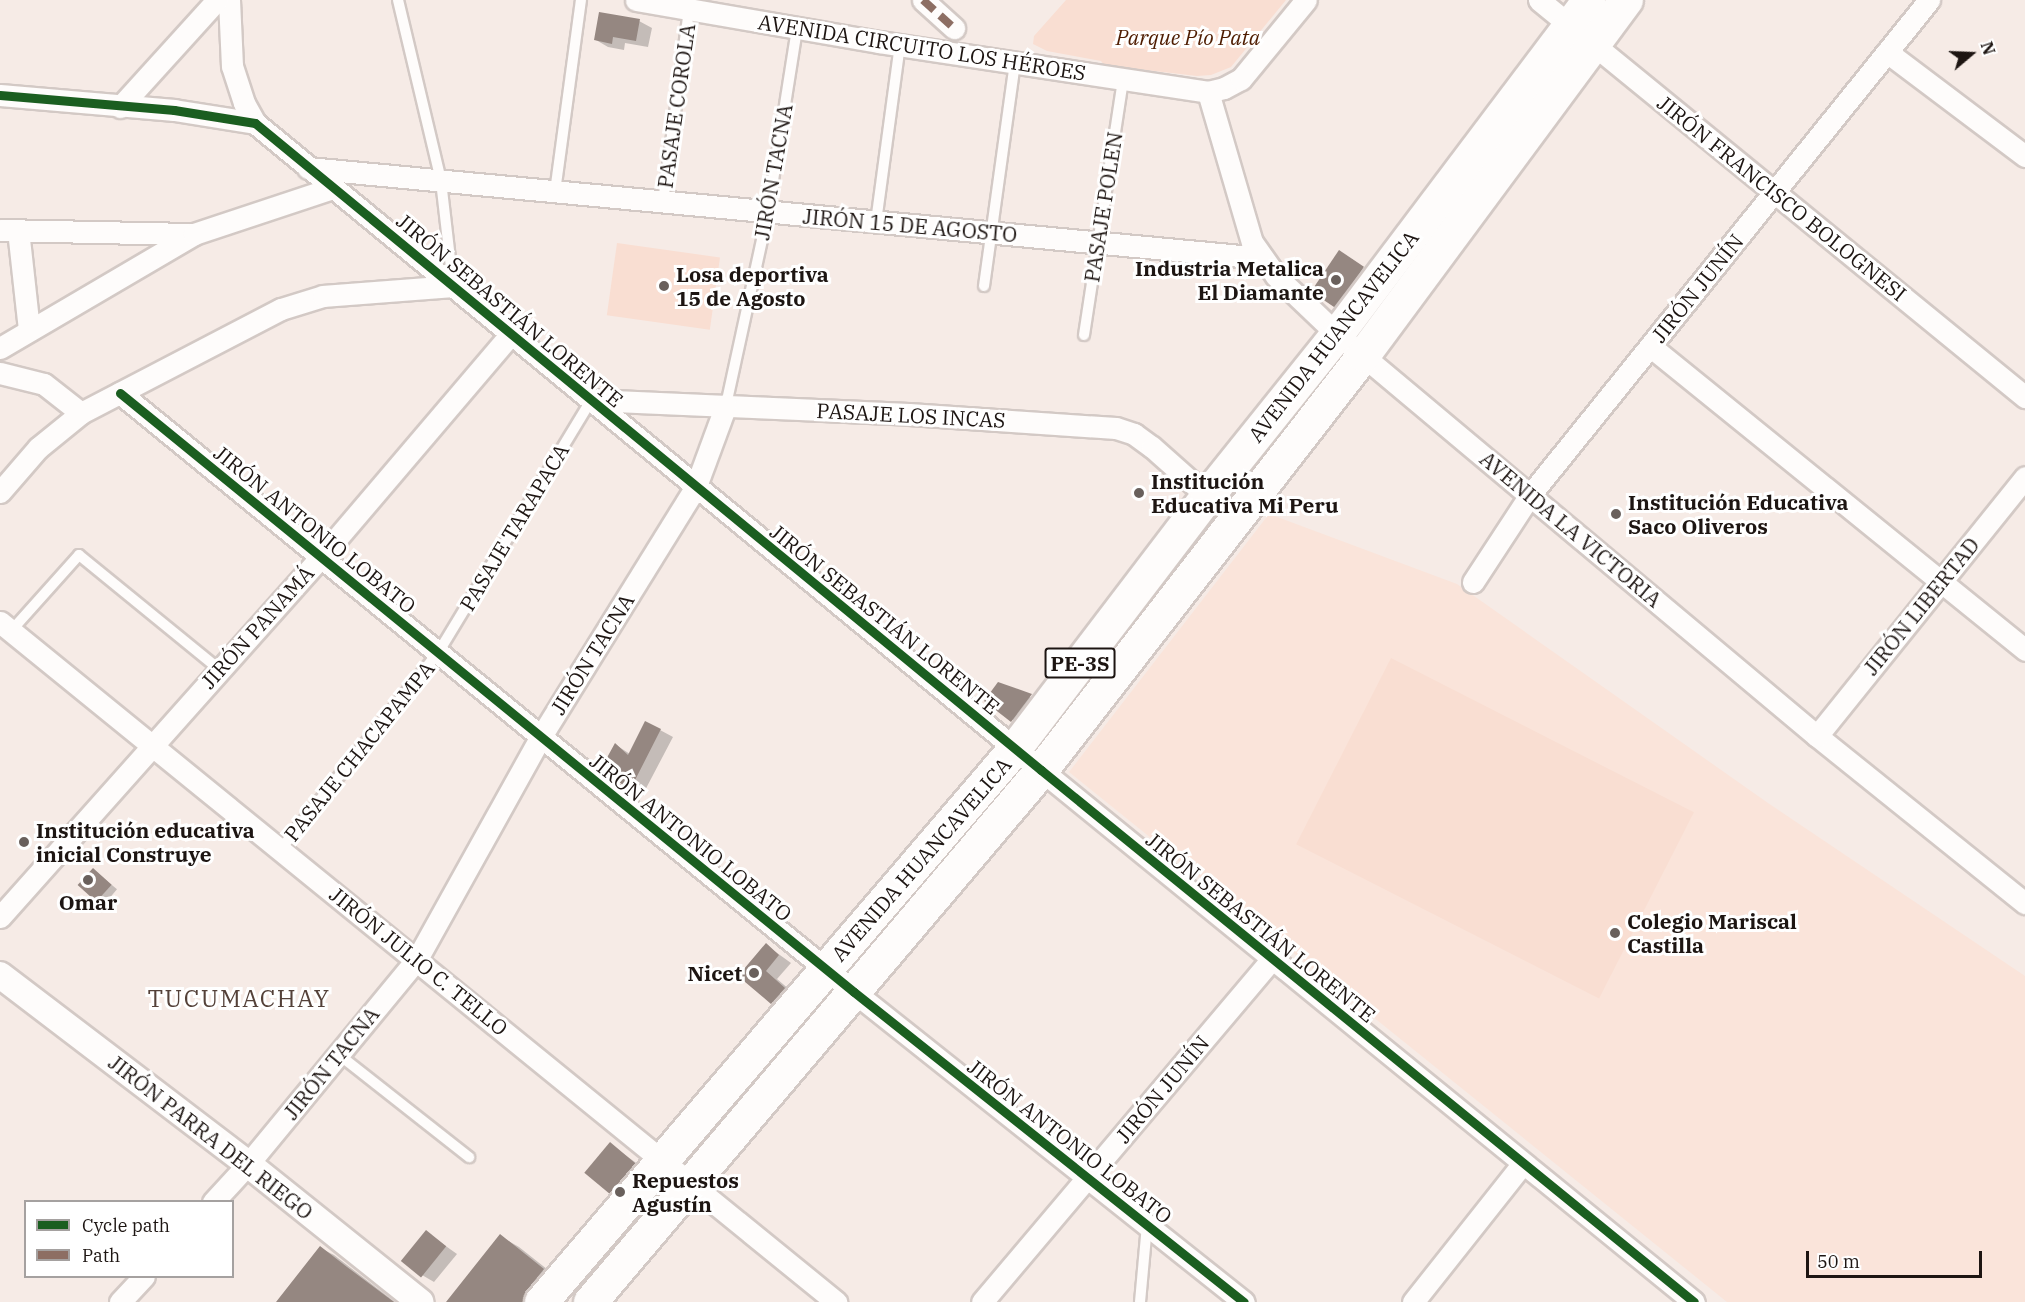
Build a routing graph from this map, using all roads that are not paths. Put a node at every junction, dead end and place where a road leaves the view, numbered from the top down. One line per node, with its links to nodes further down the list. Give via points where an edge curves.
1 (217, 0): 21 (street)
2 (229, 0): 22 (street, via 232,66)
3 (398, 0): 25 (lane)
4 (581, 0): 27 (lane)
5 (636, 0): 11 (street, AVENIDA CIRCUITO LOS HÉROES)
6 (923, 0): 13 (street)
7 (1306, 0): 19 (street, via 1241,79)
8 (1539, 0): 12 (street, JIRÓN FRANCISCO BOLOGNESI)
9 (1626, 0): 12 (highway, AVENIDA HUANCAVELICA / PE-3S)
10 (1929, 0): 16 (street, JIRÓN JUNÍN)
11 (689, 9): 14 (street, AVENIDA CIRCUITO LOS HÉROES); 29 (lane, PASAJE COROLA)
12 (1583, 22): 28 (street, JIRÓN FRANCISCO BOLOGNESI); 41 (highway, AVENIDA HUANCAVELICA / PE-3S); 45 (highway, AVENIDA HUANCAVELICA / PE-3S)
13 (954, 27)
14 (797, 28): 15 (street, AVENIDA CIRCUITO LOS HÉROES); 30 (lane, JIRÓN TACNA)
15 (900, 45): 17 (street, AVENIDA CIRCUITO LOS HÉROES); 31 (lane)
16 (1887, 52): 23 (street); 28 (street, JIRÓN JUNÍN)
17 (1015, 62): 18 (street, AVENIDA CIRCUITO LOS HÉROES); 33 (lane)
18 (1123, 79): 19 (street, AVENIDA CIRCUITO LOS HÉROES); 35 (lane, PASAJE POLEN)
19 (1208, 92): 36 (street, AVENIDA LA VICTORIA, via 1252,242)
20 (0, 95): 21 (street)
21 (120, 106): 22 (street)
22 (255, 123): 24 (street, JIRÓN SEBASTIÁN LORENTE)
23 (2025, 156)
24 (308, 168): 25 (street, JIRÓN 15 DE AGOSTO); 26 (street, JIRÓN SEBASTIÁN LORENTE)
25 (441, 181): 27 (street, JIRÓN 15 DE AGOSTO); 37 (lane)
26 (332, 188): 34 (street); 37 (street, JIRÓN SEBASTIÁN LORENTE)
27 (555, 192): 29 (street, JIRÓN 15 DE AGOSTO)
28 (1774, 192): 43 (street, JIRÓN JUNÍN); 48 (street, JIRÓN FRANCISCO BOLOGNESI)
29 (663, 202): 30 (street, JIRÓN 15 DE AGOSTO)
30 (768, 212): 31 (street, JIRÓN 15 DE AGOSTO); 50 (lane, JIRÓN TACNA)
31 (876, 222): 33 (street, JIRÓN 15 DE AGOSTO)
32 (9, 230): 34 (street); 39 (street)
33 (992, 233): 35 (street, JIRÓN 15 DE AGOSTO); 38 (lane)
34 (194, 234): 39 (street)
35 (1098, 243): 36 (street, JIRÓN 15 DE AGOSTO); 42 (lane, PASAJE POLEN)
36 (1261, 258): 41 (street, AVENIDA LA VICTORIA)
37 (453, 286): 40 (street, JIRÓN SEBASTIÁN LORENTE); 47 (street, via 323,296 281,309)
38 (984, 286)
39 (29, 329): 44 (street)
40 (511, 334): 49 (street, JIRÓN SEBASTIÁN LORENTE); 57 (street, JIRÓN PANAMÁ)
41 (1337, 334): 45 (street, AVENIDA LA VICTORIA); 56 (highway, AVENIDA HUANCAVELICA / PE-3S)
42 (1084, 335)
43 (1650, 346): 55 (street, JIRÓN JUNÍN); 59 (street)
44 (0, 348)
45 (1363, 355): 55 (street, AVENIDA LA VICTORIA); 68 (highway, AVENIDA HUANCAVELICA / PE-3S)
46 (0, 373): 51 (street, via 44,384)
47 (120, 393): 51 (street); 57 (street, JIRÓN ANTONIO LOBATO)
48 (2025, 397)
49 (591, 400): 50 (street, PASAJE LOS INCAS); 53 (street, JIRÓN SEBASTIÁN LORENTE); 62 (lane, PASAJE TARAPACA)
50 (726, 405): 53 (street, JIRÓN TACNA); 56 (street, PASAJE LOS INCAS, via 1116,428 1134,434 1152,447)
51 (81, 413): 54 (street, via 38,448)
52 (2025, 477): 59 (street, JIRÓN LIBERTAD)
53 (696, 486): 65 (street, JIRÓN TACNA); 67 (street, JIRÓN SEBASTIÁN LORENTE)
54 (0, 492)
55 (1530, 495): 58 (street, JIRÓN JUNÍN); 64 (street, AVENIDA LA VICTORIA)
56 (1207, 496): 67 (highway, AVENIDA HUANCAVELICA / PE-3S)
57 (321, 557): 62 (street, JIRÓN ANTONIO LOBATO); 63 (street, JIRÓN PANAMÁ)
58 (1473, 582)
59 (1941, 582): 61 (street); 64 (street, JIRÓN LIBERTAD)
60 (5, 627): 63 (lane, via 79,555); 66 (street, JIRÓN JULIO C. TELLO)
61 (2025, 650)
62 (438, 653): 65 (street, JIRÓN ANTONIO LOBATO); 69 (lane, PASAJE CHACAPAMPA)
63 (219, 669): 66 (street, JIRÓN PANAMÁ)
64 (1817, 736): 70 (street, AVENIDA LA VICTORIA)
65 (540, 738): 73 (street, JIRÓN TACNA); 74 (street, JIRÓN ANTONIO LOBATO)
66 (150, 746): 69 (street, JIRÓN JULIO C. TELLO); 71 (street, JIRÓN PANAMÁ)
67 (1016, 748): 68 (street, JIRÓN SEBASTIÁN LORENTE); 74 (highway, AVENIDA HUANCAVELICA / PE-3S)
68 (1041, 770): 72 (street, JIRÓN SEBASTIÁN LORENTE); 76 (highway, AVENIDA HUANCAVELICA / PE-3S)
69 (280, 850): 73 (street, JIRÓN JULIO C. TELLO)
70 (2025, 903)
71 (0, 917)
72 (1272, 959): 80 (street, JIRÓN SEBASTIÁN LORENTE); 82 (street, JIRÓN JUNÍN)
73 (417, 960): 77 (street, JIRÓN TACNA); 79 (street, JIRÓN JULIO C. TELLO)
74 (826, 969): 76 (street, JIRÓN ANTONIO LOBATO); 79 (highway, AVENIDA HUANCAVELICA / PE-3S)
75 (0, 975): 81 (street, JIRÓN PARRA DEL RIEGO)
76 (854, 992): 82 (street, JIRÓN ANTONIO LOBATO); 83 (highway, AVENIDA HUANCAVELICA / PE-3S)
77 (338, 1054): 78 (lane); 81 (street, JIRÓN TACNA)
78 (469, 1157)
79 (663, 1159): 83 (street, JIRÓN JULIO C. TELLO); 89 (highway, AVENIDA HUANCAVELICA / PE-3S)
80 (1523, 1163): 95 (street); 96 (street, JIRÓN SEBASTIÁN LORENTE)
81 (248, 1164): 84 (street, JIRÓN TACNA); 88 (street, JIRÓN PARRA DEL RIEGO)
82 (1087, 1178): 85 (street, JIRÓN ANTONIO LOBATO); 92 (street, JIRÓN JUNÍN)
83 (692, 1183): 90 (highway, AVENIDA HUANCAVELICA / PE-3S); 91 (street, JIRÓN JULIO C. TELLO)
84 (215, 1200)
85 (1147, 1225): 93 (lane); 94 (street, JIRÓN ANTONIO LOBATO)
86 (142, 1278): 87 (street)
87 (120, 1302)
88 (420, 1302)
89 (541, 1302)
90 (590, 1302)
91 (836, 1302)
92 (982, 1302)
93 (1140, 1302)
94 (1244, 1302)
95 (1413, 1302)
96 (1694, 1302)

